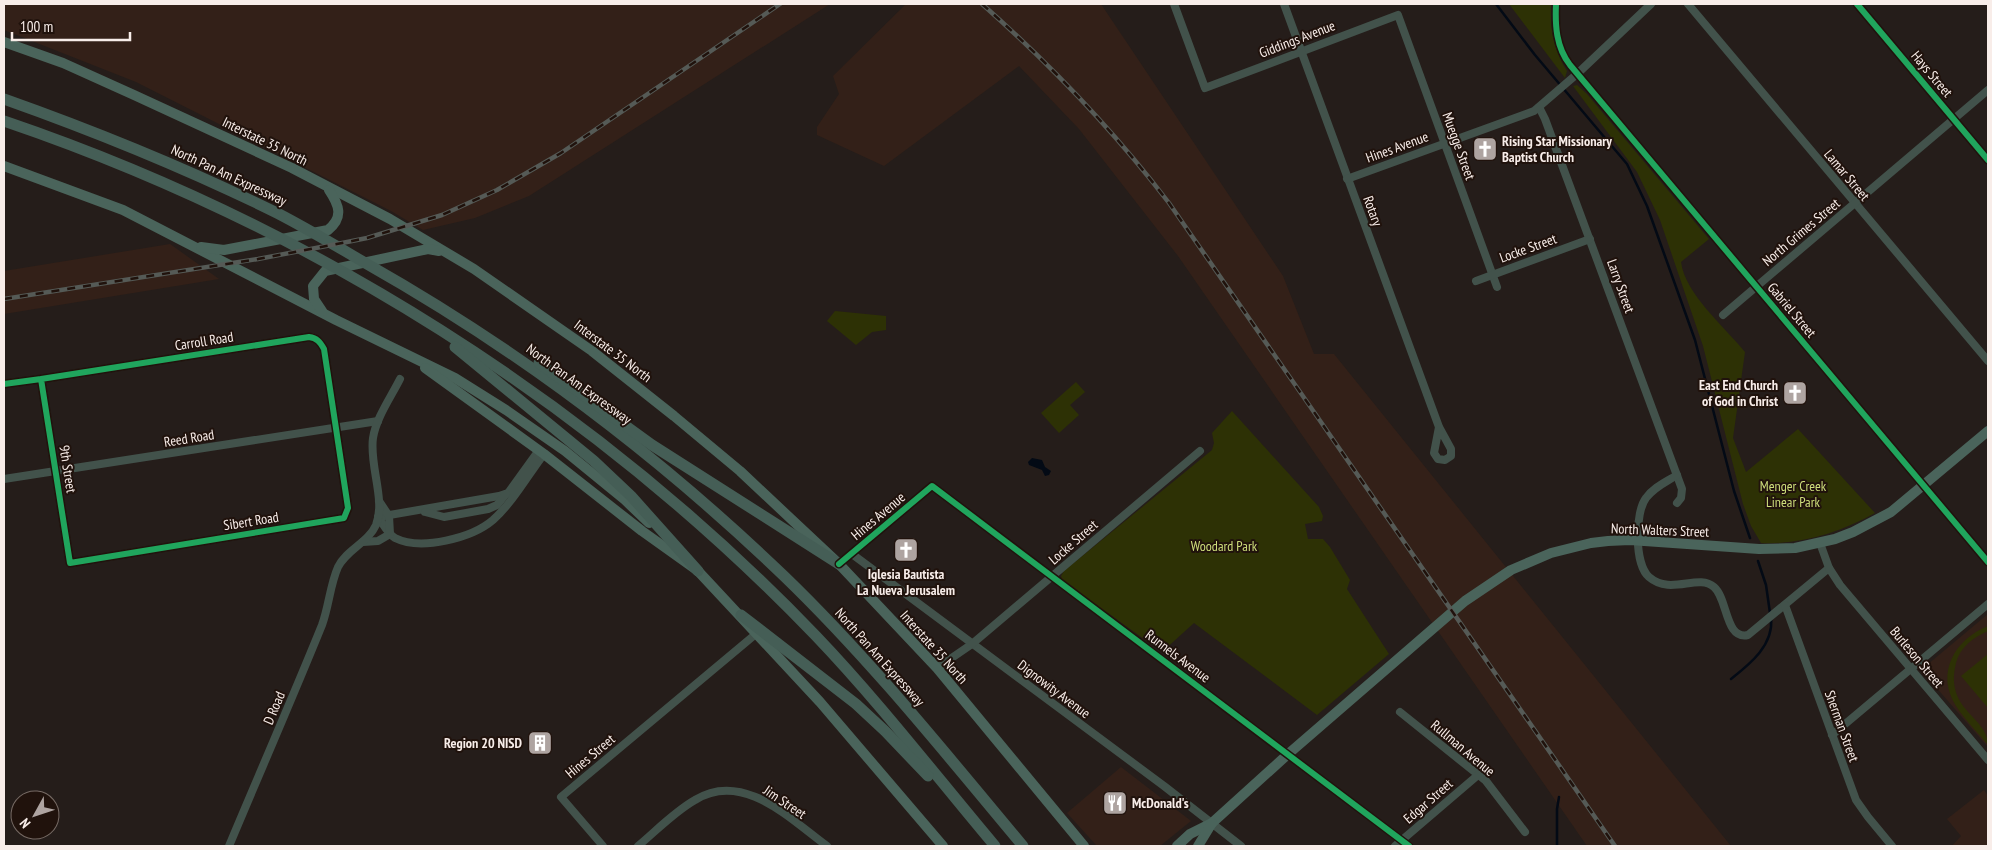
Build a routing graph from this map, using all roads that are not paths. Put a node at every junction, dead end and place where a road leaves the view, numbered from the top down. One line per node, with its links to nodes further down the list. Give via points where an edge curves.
1 (1174, 4): 9 (street, Giddings Avenue, via 1205,88)
2 (1284, 4): 9 (street, Rotary)
3 (1556, 4): 10 (street, Gabriel Street, via 1558,42 1564,58)
4 (1651, 4): 10 (street, Hines Avenue)
5 (1688, 4): 21 (street, Lamar Street)
6 (1857, 4): 14 (street, Hays Street)
7 (1398, 15): 9 (street, Giddings Avenue); 16 (street, Muegge Street)
8 (4, 42): 20 (main road, Interstate 35 North, via 63,63 126,91)
9 (1301, 51): 19 (street, Rotary)
10 (1577, 74): 13 (street, Hines Avenue); 28 (street, Gabriel Street)
11 (1988, 90): 14 (street, North Grimes Street)
12 (4, 99): 30 (highway, North Pan Am Expressway, via 122,142 279,214)
13 (1539, 107): 16 (street, Hines Avenue); 22 (street, Larry Street)
14 (1954, 119): 17 (street, Hays Street); 21 (street, North Grimes Street)
15 (4, 121): 29 (highway, via 149,176 249,222)
16 (1445, 144): 19 (street, Hines Avenue); 25 (street, Muegge Street)
17 (1988, 160)
18 (4, 166): 23 (main road, via 122,210)
19 (1347, 179): 40 (street, Rotary)
20 (328, 188): 23 (main road, via 339,216 328,230 224,250); 24 (main road, Interstate 35 North, via 390,219)
21 (1855, 203): 28 (street, North Grimes Street); 34 (street, Lamar Street)
22 (1590, 238): 25 (street, Locke Street); 45 (street, Larry Street)
23 (193, 246): 31 (main road)
24 (445, 252): 31 (main road, via 428,249 325,272 313,286 314,299); 59 (main road, Interstate 35 North, via 592,351 740,472)
25 (1493, 275): 26 (street, Locke Street); 27 (street, Muegge Street)
26 (1476, 281)
27 (1497, 286)
28 (1756, 287): 32 (street, North Grimes Street); 48 (street, Gabriel Street)
29 (394, 301): 61 (highway, via 594,461 632,496); 78 (highway, via 567,416 701,526 791,611 875,699)
30 (451, 313): 59 (highway, via 512,344 652,445); 84 (highway, North Pan Am Expressway, via 616,429 757,551 812,604 890,688)
31 (324, 314): 33 (main road)
32 (1722, 315)
33 (400, 350): 43 (main road); 61 (main road, via 455,378 565,451 625,500)
34 (1988, 361)
35 (41, 378): 37 (street, Carroll Road); 39 (street, Carroll Road, via 314,338 324,349); 44 (street, 9th Street)
36 (400, 379): 38 (street)
37 (4, 384)
38 (378, 421): 39 (street, Reed Road); 49 (street, via 373,437 373,458)
39 (336, 428): 44 (street, Reed Road); 58 (street, Sibert Road, via 348,508 344,518)
40 (1439, 428)
41 (1988, 431): 48 (main road, North Walters Street)
42 (1200, 451): 62 (street, Locke Street)
43 (542, 452): 51 (street, via 497,505 488,509 444,517 421,511); 53 (street, via 504,509 472,532 423,544); 61 (main road)
44 (55, 471): 46 (street, Reed Road); 58 (street, 9th Street)
45 (1677, 475): 50 (street, Larry Street, via 1682,489); 64 (street, via 1654,489 1643,503 1638,548 1643,570 1650,578 1666,585 1710,584 1720,594 1733,629 1740,636 1748,635)
46 (4, 479)
47 (932, 486): 56 (street, Hines Avenue); 62 (street, Runnels Avenue)
48 (1924, 486): 55 (main road, North Walters Street, via 1891,512 1853,532); 57 (street, Gabriel Street)
49 (379, 501): 51 (street); 52 (street)
50 (1677, 503)
51 (389, 516): 52 (street); 53 (street)
52 (378, 518): 53 (street); 54 (street)
53 (390, 534): 54 (street)
54 (363, 542): 79 (street, D Road, via 348,552 339,565 323,622)
55 (1820, 543): 60 (street, Burleson Street); 72 (main road, North Walters Street, via 1795,548 1756,549 1630,540 1591,543 1551,553 1511,570 1465,601)
56 (852, 554): 59 (street, Hines Avenue); 67 (street, Dignowity Avenue)
57 (1988, 562)
58 (70, 563)
59 (839, 564): 68 (main road, Interstate 35 North)
60 (1829, 568): 64 (street); 69 (street, Burleson Street)
61 (698, 571): 65 (main road)
62 (1051, 577): 67 (street, Locke Street); 72 (street, Runnels Avenue)
63 (1988, 604): 69 (street)
64 (1785, 605): 71 (street, Sherman Street)
65 (741, 615): 66 (main road); 78 (highway, via 870,716)
66 (757, 633): 80 (street, Hines Street, via 561,796); 83 (main road, via 880,770)
67 (972, 644): 68 (street, Locke Street); 75 (street, Dignowity Avenue)
68 (937, 668): 85 (main road, Interstate 35 North)
69 (1911, 670): 71 (street); 73 (street, Burleson Street)
70 (1400, 712): 74 (street, Rullman Avenue)
71 (1832, 735): 91 (street, Sherman Street, via 1859,805)
72 (1286, 755): 75 (main road, North Walters Street); 77 (street, Runnels Avenue)
73 (1988, 760)
74 (1478, 775): 76 (street, Rullman Avenue); 77 (street, Edgar Street)
75 (1212, 823): 86 (main road, North Walters Street, via 1190,834); 87 (main road, North Walters Street); 88 (street, Dignowity Avenue)
76 (1525, 832)
77 (1402, 840): 89 (street, Edgar Street); 90 (street, Runnels Avenue)
78 (993, 844)
79 (229, 846)
80 (603, 846)
81 (638, 846): 82 (street, Jim Street, via 696,799 726,790 752,795)
82 (827, 846)
83 (943, 846)
84 (1023, 846)
85 (1084, 846)
86 (1177, 846)
87 (1198, 846)
88 (1241, 846)
89 (1395, 846)
90 (1409, 846)
91 (1892, 846)

